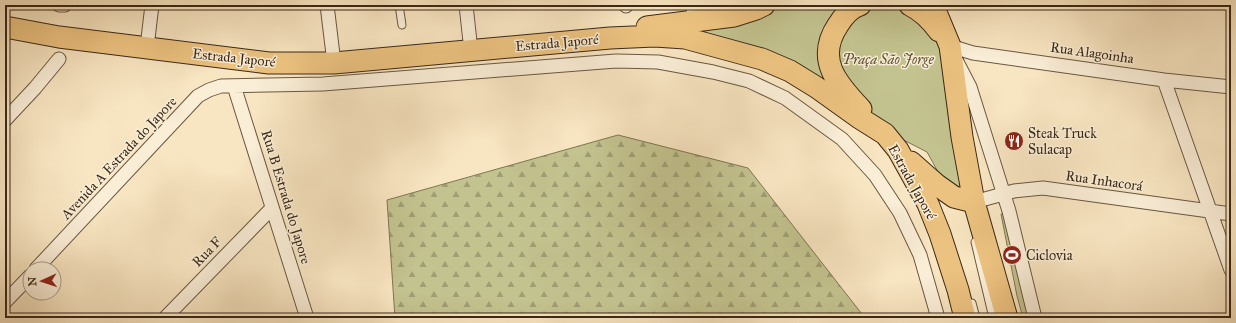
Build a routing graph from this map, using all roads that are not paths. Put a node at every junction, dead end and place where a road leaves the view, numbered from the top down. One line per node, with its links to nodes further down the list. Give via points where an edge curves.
1 (59, 5): 2 (street)
2 (65, 5)
3 (152, 5): 16 (street)
4 (327, 5): 19 (street)
5 (399, 5): 12 (lane)
6 (466, 5): 17 (street)
7 (764, 5): 11 (main road, via 734,16)
8 (860, 5): 24 (main road, via 854,7 843,18 834,32 828,48 828,61 841,86)
9 (910, 5): 15 (main road, via 928,18)
10 (933, 5): 15 (main road)
11 (694, 13): 14 (main road)
12 (402, 25)
13 (5, 28): 16 (main road, Estrada Japoré)
14 (610, 38): 17 (main road, Estrada Japoré); 24 (main road, Estrada Japoré, via 685,38 762,59 816,87)
15 (950, 46): 20 (street, Rua Alagoinha, via 973,53); 26 (street, via 970,87); 28 (main road)
16 (147, 47): 19 (main road, Estrada Japoré, via 269,63)
17 (471, 51): 19 (main road, Estrada Japoré)
18 (59, 59): 23 (street)
19 (334, 63)
20 (1164, 80): 22 (street, Rua Alagoinha); 29 (street)
21 (234, 86): 27 (street, Rua B Estrada do Japore); 33 (street, Avenida A Estrada do Japore, via 221,86 198,96); 40 (street, Avenida A Estrada do Japore, via 323,84 616,61 658,62 749,81 786,98 842,139 875,175 900,213 920,255)
22 (1231, 87)
23 (5, 120)
24 (885, 134): 25 (main road, Estrada Japoré)
25 (898, 150): 28 (main road, via 937,186); 30 (lane); 41 (main road, Estrada Japoré, via 928,204 940,234)
26 (1003, 194): 28 (street, Rua Inhacorá); 29 (street, Rua Inhacorá, via 1043,188); 45 (street)
27 (272, 208): 38 (street, Rua F); 39 (street, Rua B Estrada do Japore)
28 (972, 211): 44 (main road)
29 (1210, 211): 31 (street, Rua Inhacorá); 34 (street)
30 (939, 212)
31 (1231, 214)
32 (973, 234): 43 (lane)
33 (43, 261)
34 (1231, 270)
35 (22, 284): 37 (street)
36 (970, 297): 42 (lane)
37 (5, 302)
38 (165, 318)
39 (307, 318)
40 (938, 318)
41 (965, 318)
42 (976, 318)
43 (993, 318)
44 (1007, 318)
45 (1035, 318)

